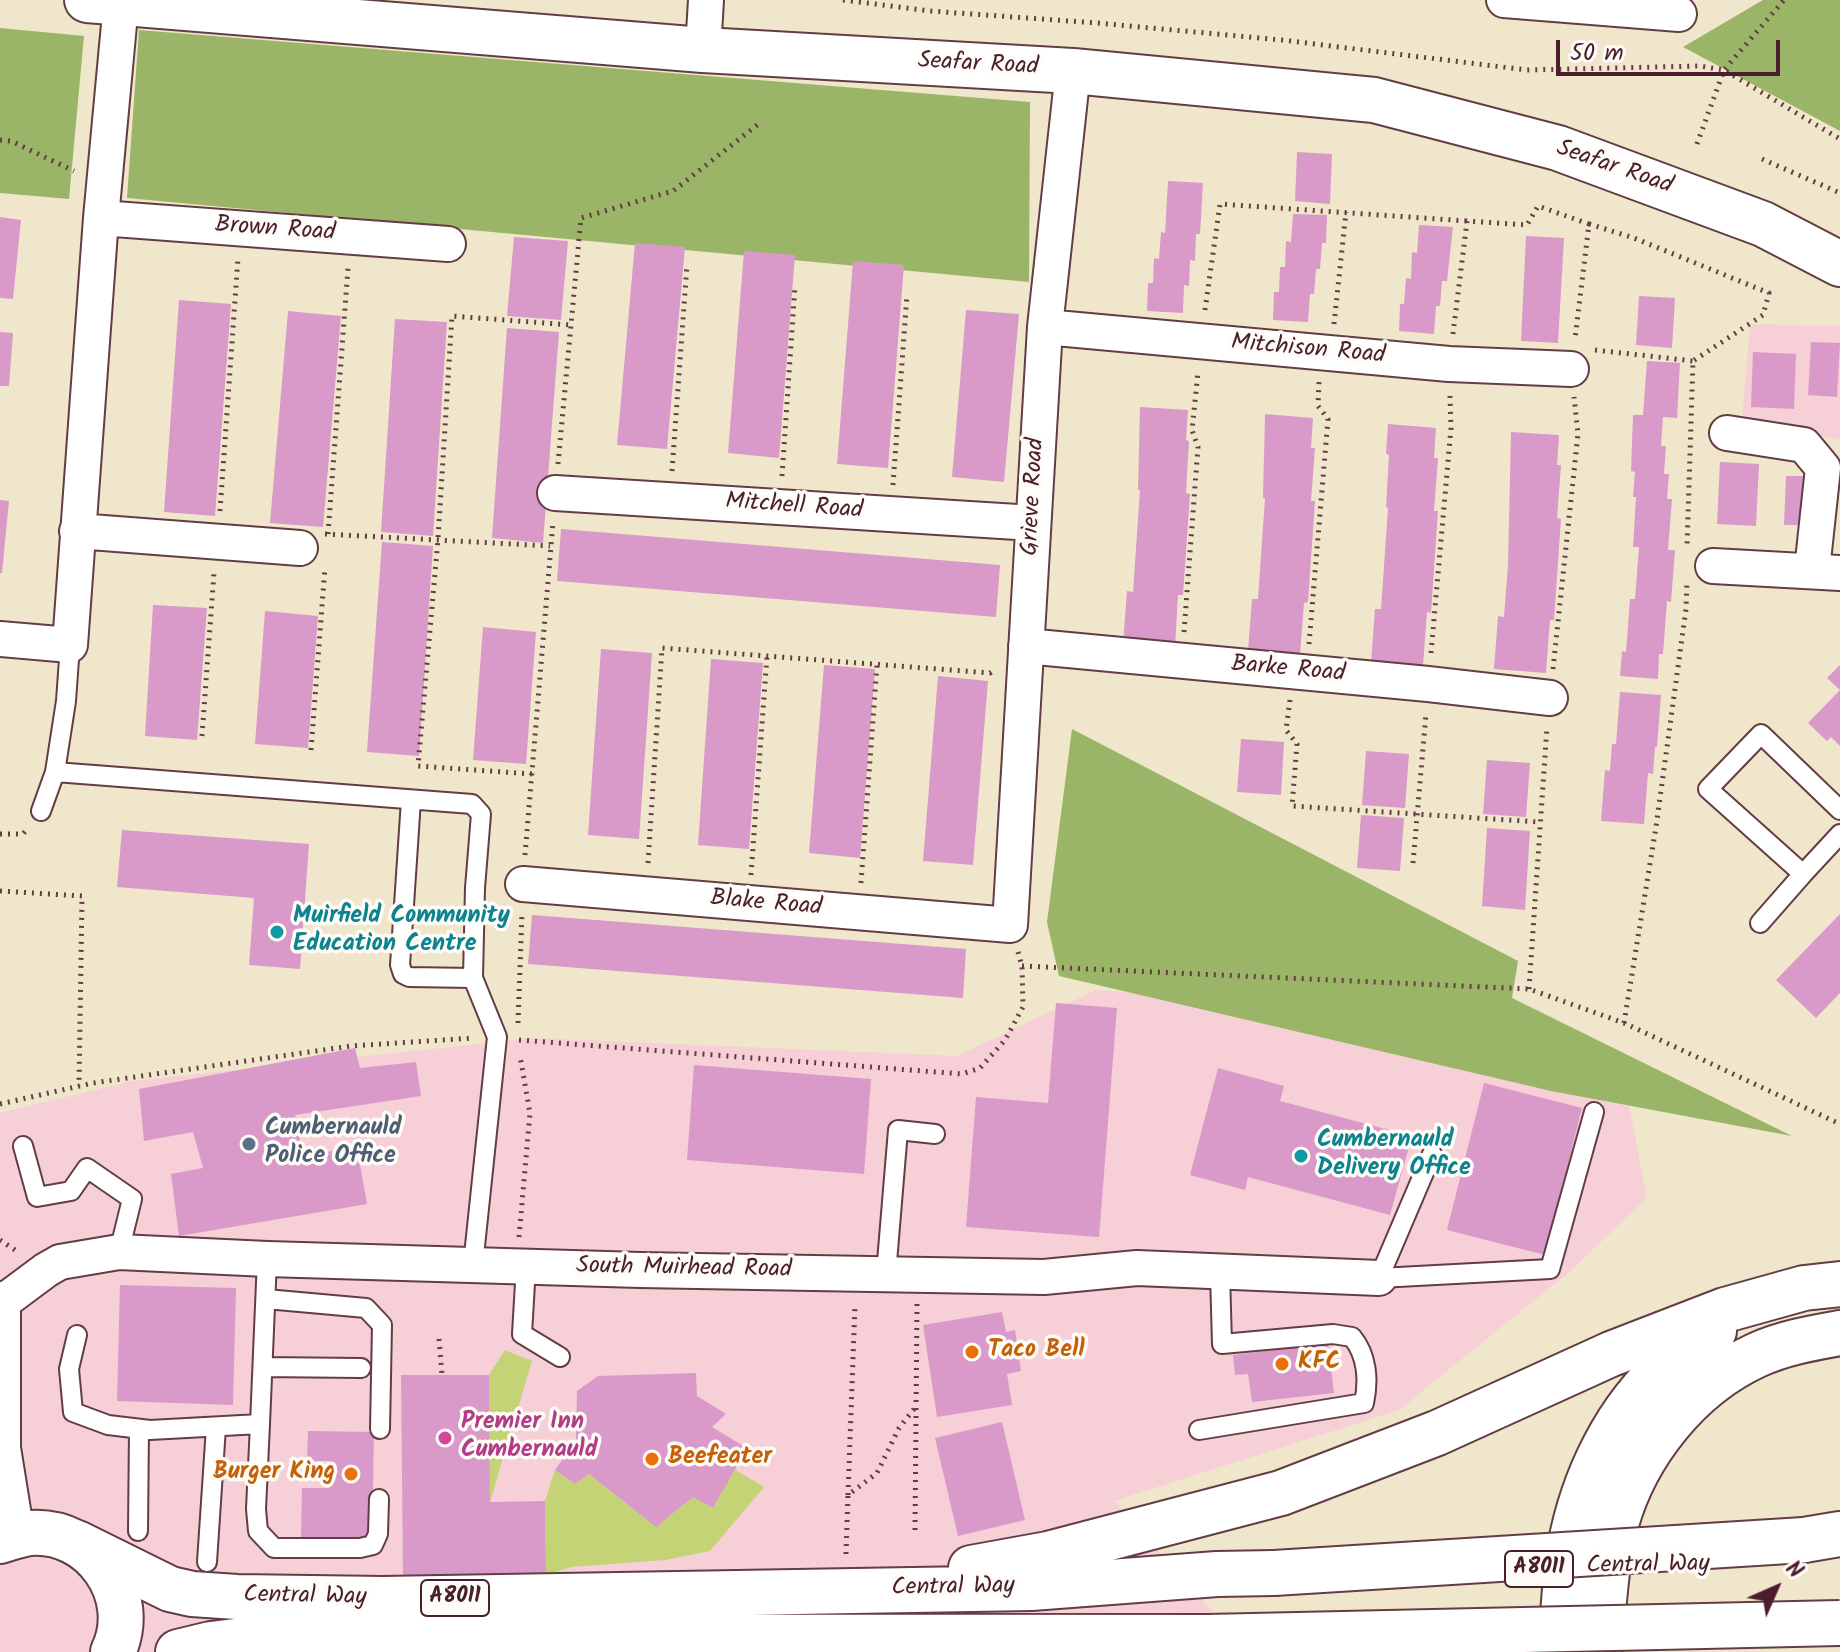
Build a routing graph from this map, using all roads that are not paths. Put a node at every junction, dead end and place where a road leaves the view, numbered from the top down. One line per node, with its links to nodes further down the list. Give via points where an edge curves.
1 (706, 0): 5 (street)
2 (1515, 1): 4 (street)
3 (104, 2): 5 (main road, Seafar Road); 7 (street)
4 (1679, 14)
5 (703, 50): 6 (main road, Seafar Road)
6 (1073, 71): 9 (main road, Seafar Road, via 1374,100 1558,148 1763,224); 10 (street, Grieve Road)
7 (103, 201): 8 (street, Brown Road, via 241,228); 15 (street)
8 (448, 244)
9 (1840, 264)
10 (1045, 327): 11 (street, Mitchison Road, via 1449,364); 14 (street, Grieve Road)
11 (1572, 358)
12 (1727, 433): 18 (street, via 1804,445 1823,468)
13 (555, 493): 14 (street, Mitchell Road)
14 (1033, 523): 21 (street, Grieve Road)
15 (77, 531): 16 (street); 20 (street)
16 (320, 548)
17 (1695, 568): 18 (street)
18 (1826, 572)
19 (0, 639): 20 (street)
20 (70, 645): 23 (lane)
21 (1026, 646): 22 (street, Barke Road); 31 (street, Grieve Road)
22 (1550, 698)
23 (55, 772): 24 (lane); 26 (lane)
24 (411, 800): 32 (lane, via 472,804 481,814); 32 (lane, via 403,974)
25 (1840, 810): 28 (lane, via 1761,734 1708,789)
26 (41, 811)
27 (1840, 834): 28 (lane)
28 (1803, 874): 30 (lane)
29 (523, 884): 31 (street, Blake Road)
30 (1760, 923)
31 (1010, 925)
32 (473, 978): 39 (lane, via 497,1037)
33 (1594, 1112): 43 (lane, via 1550,1269)
34 (935, 1134): 42 (lane, via 898,1130)
35 (23, 1146): 37 (lane, via 37,1197 71,1191 87,1168 132,1199)
36 (1432, 1154): 43 (lane)
37 (119, 1252): 38 (street, South Muirhead Road); 46 (street, South Muirhead Road, via 60,1262)
38 (267, 1259): 39 (street, South Muirhead Road); 45 (lane)
39 (473, 1265): 40 (street, South Muirhead Road)
40 (521, 1266): 42 (street, South Muirhead Road); 49 (lane, via 522,1334)
41 (1220, 1273): 42 (street, South Muirhead Road, via 1137,1268 1044,1277); 43 (street, South Muirhead Road); 56 (lane, via 1222,1344 1333,1334 1352,1337 1364,1351 1367,1389 1364,1403)
42 (887, 1274)
43 (1379, 1278)
44 (1822, 1286): 63 (main road, via 1725,1310 1281,1493 1048,1554); 69 (main road, via 1744,1314 1691,1347 1661,1370 1622,1419 1590,1477 1576,1520)
45 (266, 1299): 50 (lane); 55 (lane, via 366,1308 382,1325)
46 (1, 1302): 59 (street)
47 (1840, 1333): 70 (main road, via 1757,1354 1709,1386 1667,1426 1625,1497)
48 (77, 1335): 54 (lane, via 69,1369 73,1412)
49 (560, 1357)
50 (263, 1367): 51 (lane); 52 (lane)
51 (361, 1368)
52 (260, 1424): 53 (lane); 57 (lane, via 258,1531 274,1548 373,1545)
53 (216, 1427): 54 (lane); 62 (lane)
54 (139, 1429): 58 (lane)
55 (380, 1429)
56 (1199, 1430)
57 (379, 1499)
58 (138, 1531)
59 (8, 1538): 60 (main road, Central Way, via 29,1533)
60 (77, 1543): 63 (main road, Central Way / A8011, via 170,1589 212,1596 383,1599); 66 (main road, via 100,1562 116,1588 121,1617)
61 (1822, 1550): 63 (main road, Central Way / A8011, bridge, via 1217,1574 1031,1588)
62 (207, 1562)
63 (844, 1592)
64 (1840, 1623): 65 (main road, Central Way / A8011, bridge, via 1207,1637)
65 (848, 1637): 67 (main road, Central Way / A8011, via 275,1636); 68 (main road)
66 (113, 1652)
67 (178, 1652)
68 (924, 1652)
69 (1560, 1652)
70 (1599, 1652)

